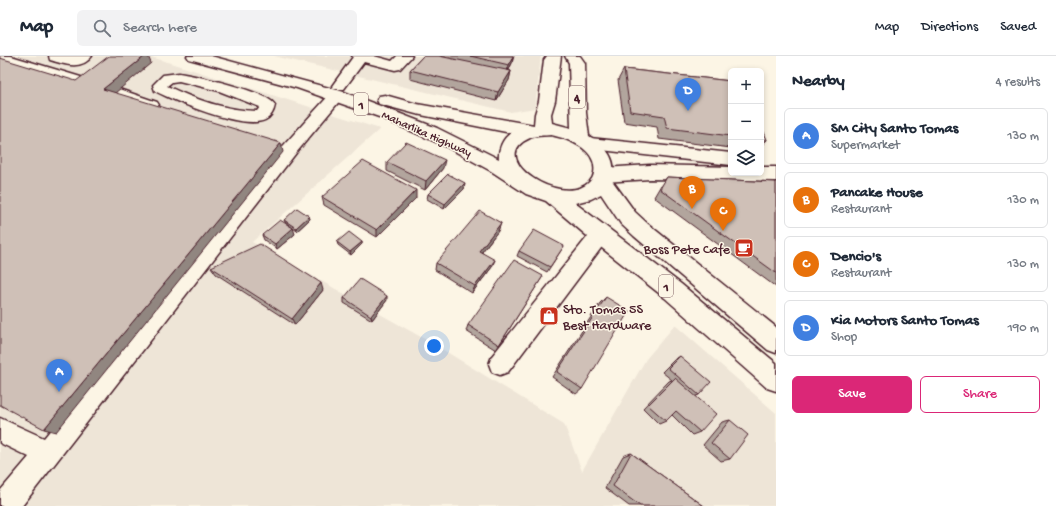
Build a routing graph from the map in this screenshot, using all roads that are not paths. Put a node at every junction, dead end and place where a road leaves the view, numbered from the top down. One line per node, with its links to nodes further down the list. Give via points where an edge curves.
1 (54, 56): 2 (lane, via 74,62); 10 (lane)
2 (84, 56)
3 (194, 56): 12 (main road, Maharlika Highway / 1)
4 (228, 56): 12 (main road, Maharlika Highway / 1)
5 (361, 56): 9 (lane, via 395,66); 12 (lane)
6 (554, 56): 16 (main road, 4, via 548,100)
7 (572, 56): 17 (main road, 4, via 576,63 578,113)
8 (0, 57): 10 (lane)
9 (402, 57)
10 (37, 69): 11 (lane)
11 (89, 84)
12 (338, 91): 16 (main road, Maharlika Highway / 1, via 416,109); 23 (main road, Maharlika Highway / 1, via 492,162); 30 (lane, via 282,147)
13 (116, 92): 14 (lane)
14 (168, 110)
15 (202, 118): 15 (lane, via 261,116 268,105 249,96 194,79 168,78 160,85 160,88 173,94)
16 (536, 130): 17 (main road, 1, via 562,131); 23 (main road, 1, via 516,138 507,153 510,169)
17 (586, 141): 18 (main road); 22 (main road, 1, via 602,160)
18 (728, 159)
19 (764, 164): 20 (main road)
20 (776, 166)
21 (776, 174): 22 (main road, via 650,172)
22 (603, 178): 24 (main road, 1, via 595,188 583,194 569,197); 26 (main road, 1, via 628,218)
23 (518, 179): 24 (main road, 1, via 532,189)
24 (553, 196): 25 (main road, 1)
25 (600, 235): 27 (lane); 28 (main road, 1, via 673,291)
26 (776, 342)
27 (500, 364)
28 (776, 380)
29 (0, 430): 30 (lane)
30 (48, 453): 31 (lane)
31 (6, 506)

